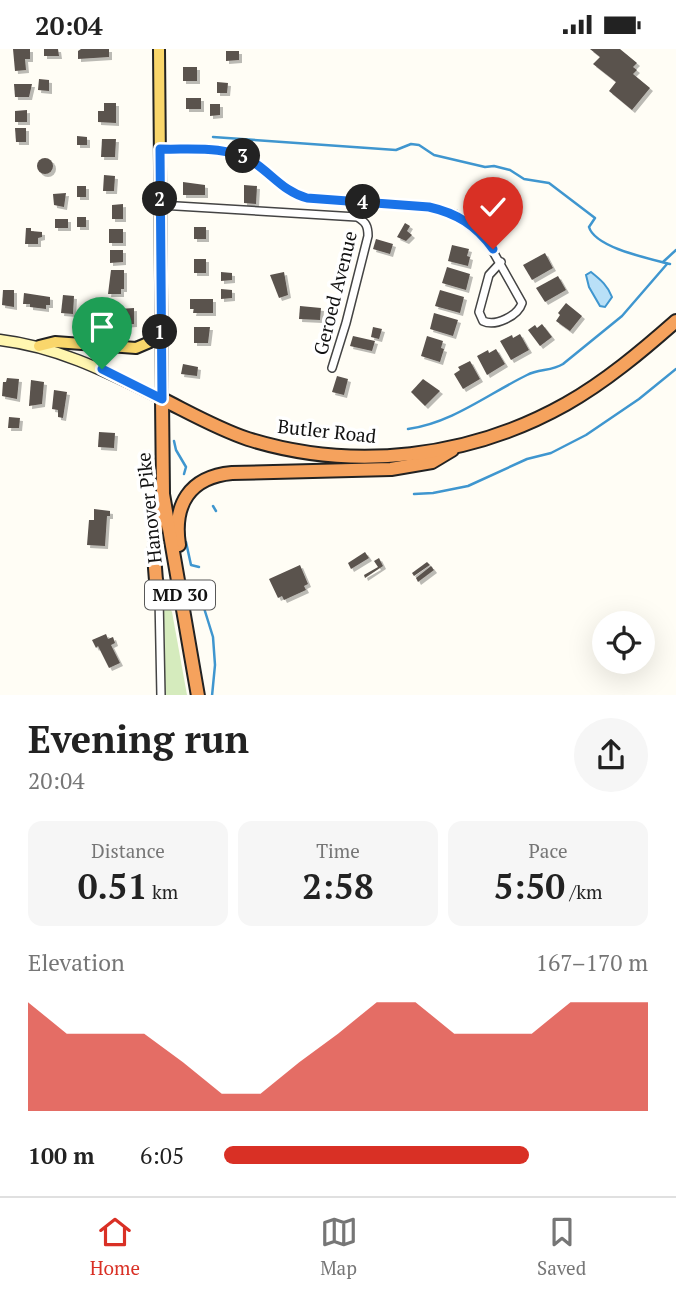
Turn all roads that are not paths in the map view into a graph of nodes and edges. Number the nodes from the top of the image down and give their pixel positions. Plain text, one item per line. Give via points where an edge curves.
1 (159, 49) edge
2 (160, 149) junction
3 (160, 210) junction
4 (500, 262) junction
5 (676, 321) edge
6 (159, 323) junction
7 (0, 340) edge
8 (38, 346) junction
9 (332, 368) dead end
10 (162, 399) junction
11 (462, 445) junction
12 (163, 493) junction
13 (179, 593) junction
14 (159, 597) junction
15 (160, 695) edge
16 (198, 695) edge

1 - 2 main road, MD 30
2 - 3 main road, MD 30
2 - 4 street via 234,152 288,191 307,198 444,210 478,230
3 - 6 main road, MD 30
3 - 9 street, Geroed Avenue via 363,220 368,236
4 - 4 street via 522,303 517,311 490,324 479,313 489,275
5 - 11 highway, Butler Road via 568,403 502,433
6 - 8 main road via 150,342 136,348 55,342
6 - 10 main road, MD 30
7 - 8 main road, Butler Road
8 - 10 main road, Butler Road via 102,369
10 - 11 highway, Butler Road via 212,425 284,448 357,457
10 - 12 highway, Hanover Pike / MD 30
11 - 13 highway via 432,462 391,469 232,473 202,481 188,494 179,513 183,576
12 - 13 highway, Hanover Pike / MD 30
12 - 14 highway via 156,520
13 - 14 highway
13 - 16 highway, Hanover Pike / MD 30
14 - 15 street

